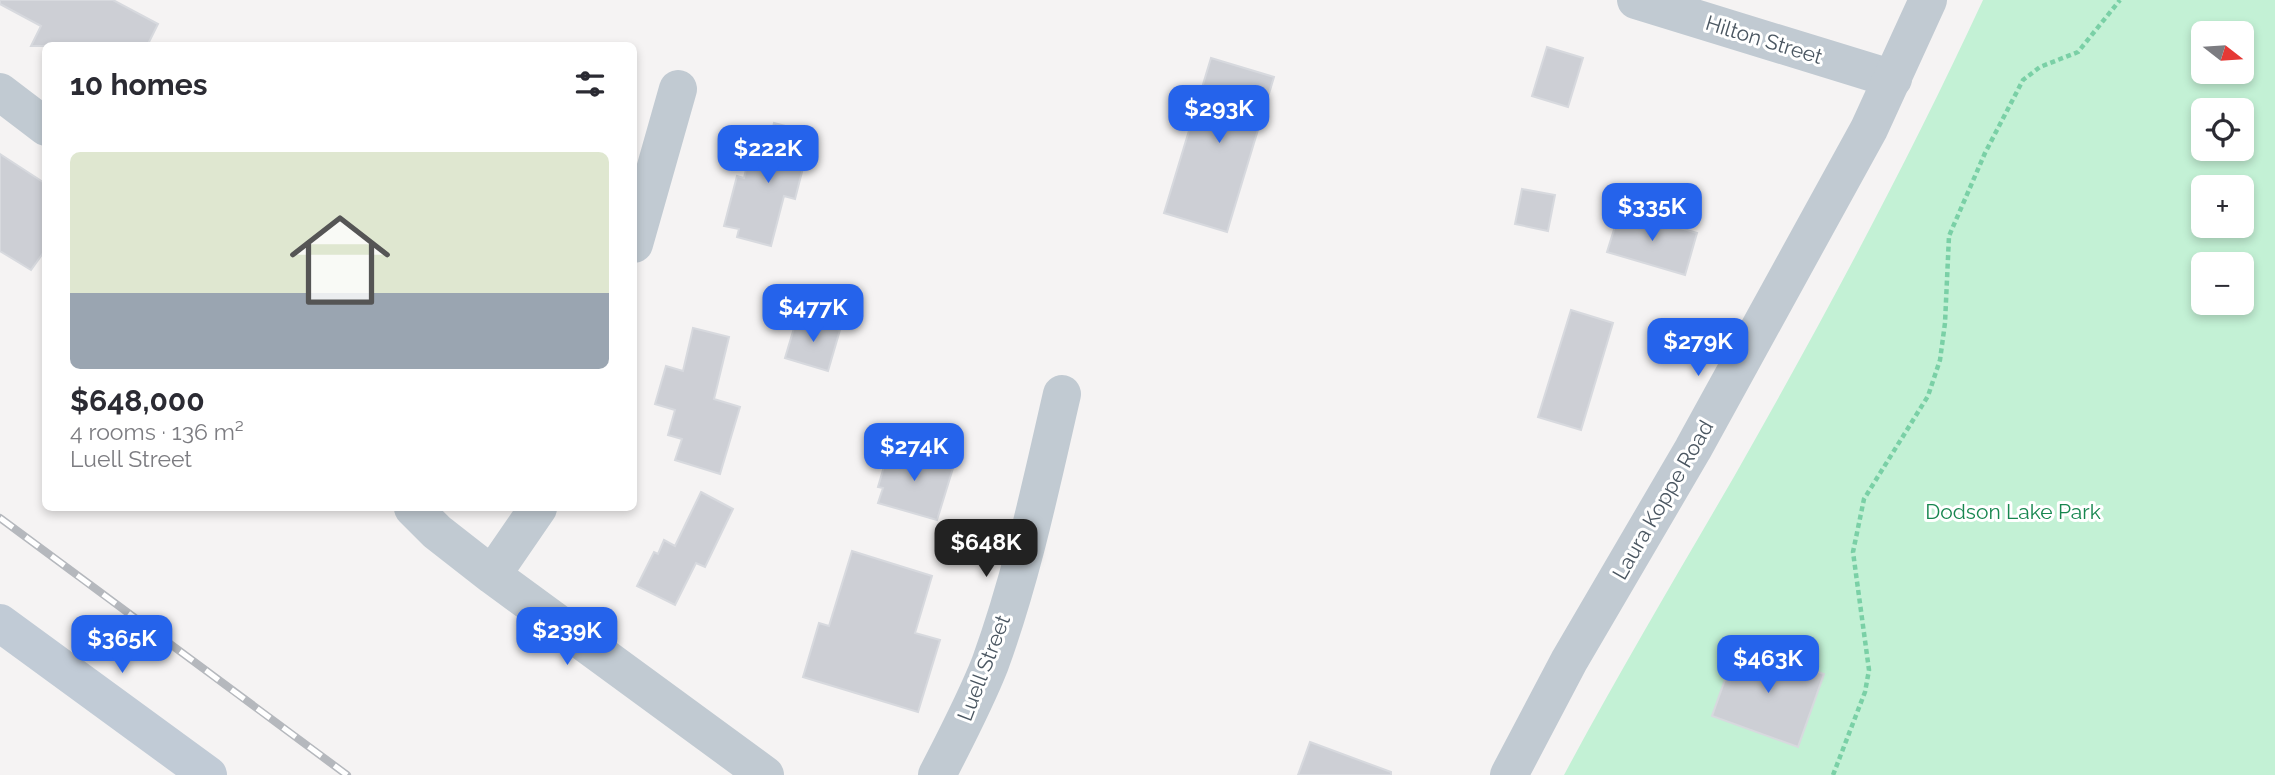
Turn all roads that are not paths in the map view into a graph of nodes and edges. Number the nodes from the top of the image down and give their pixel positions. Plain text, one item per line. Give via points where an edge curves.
1 (1636, 0) edge
2 (1928, 0) edge
3 (1893, 79) junction
4 (678, 89) dead end
5 (0, 92) edge
6 (42, 124) edge
7 (637, 233) edge
8 (1062, 394) dead end
9 (416, 511) edge
10 (536, 511) edge
11 (492, 575) junction
12 (0, 623) edge
13 (208, 775) edge
14 (765, 775) edge
15 (937, 775) edge
16 (1509, 775) edge

1 - 3 street, Hilton Street
2 - 3 street, Laura Koppe Road
3 - 16 street, Laura Koppe Road via 1700,438 1569,661
4 - 7 street
5 - 6 street
8 - 15 street, Luell Street via 1025,557 990,663
9 - 11 street
10 - 11 street
11 - 14 street
12 - 13 main road

